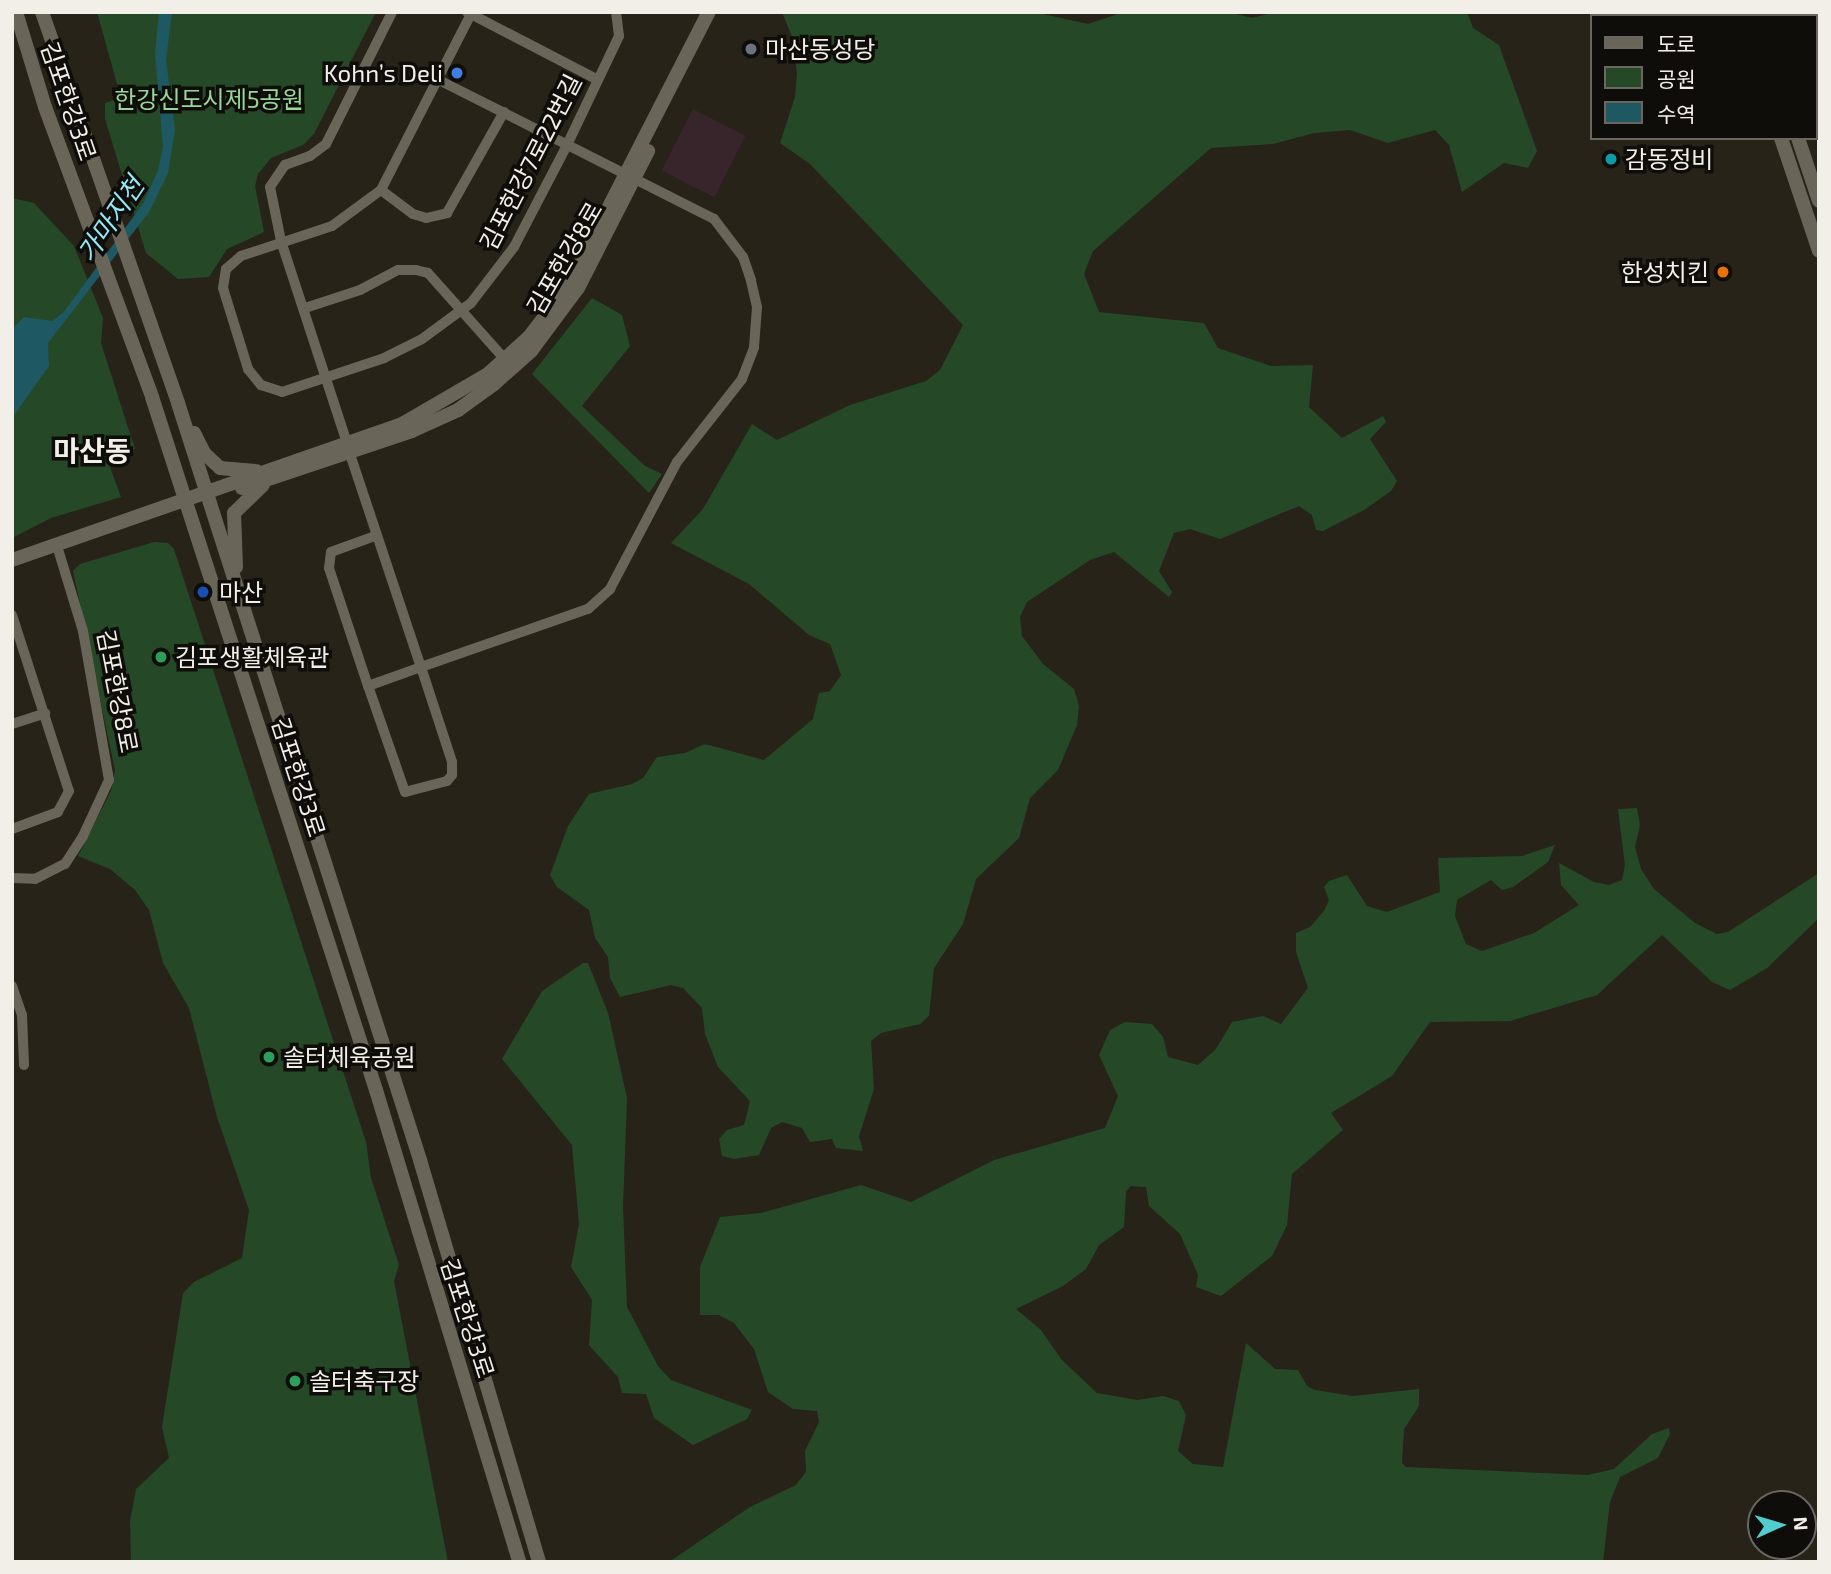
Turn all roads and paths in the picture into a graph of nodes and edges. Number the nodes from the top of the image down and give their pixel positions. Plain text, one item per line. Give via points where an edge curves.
1 (16, 12) edge
2 (42, 12) edge
3 (392, 12) edge
4 (616, 12) edge
5 (709, 12) edge
6 (719, 12) edge
7 (470, 13) edge
8 (596, 79) junction
9 (439, 80) junction
10 (504, 112) junction
11 (1782, 140) edge
12 (1799, 140) edge
13 (567, 145) junction
14 (631, 175) junction
15 (382, 190) junction
16 (1819, 201) edge
17 (281, 241) junction
18 (1819, 251) edge
19 (305, 308) junction
20 (460, 312) junction
21 (509, 364) junction
22 (326, 377) junction
23 (178, 402) junction
24 (349, 448) junction
25 (265, 477) junction
26 (206, 494) junction
27 (183, 502) junction
28 (375, 536) junction
29 (57, 546) junction
30 (12, 561) edge
31 (242, 607) junction
32 (12, 615) edge
33 (15, 631) edge
34 (421, 667) junction
35 (368, 685) junction
36 (45, 713) junction
37 (12, 724) edge
38 (12, 829) edge
39 (12, 878) edge
40 (12, 986) edge
41 (24, 1065) dead end
42 (519, 1562) edge
43 (539, 1562) edge

1 - 27 street, 김포한강3로 via 45,107 152,397
2 - 23 street, 김포한강3로
3 - 17 street via 326,144 274,175 269,197
4 - 8 street, 김포한강7로22번길 via 619,36
5 - 14 street, 김포한강8로
6 - 14 street, 김포한강8로
7 - 8 street
7 - 9 street, 김포한강7로22번길
8 - 13 street, 김포한강7로22번길
9 - 10 street
9 - 15 street, 김포한강7로22번길
10 - 13 street
10 - 15 street via 447,213 426,218 413,214
11 - 18 street
12 - 16 street
13 - 14 street
13 - 20 street, 김포한강7로22번길 via 514,247 495,276
14 - 21 street, 김포한강8로 via 578,288 552,327
14 - 34 street via 714,219 743,257 757,307 750,364 677,461 606,593 588,609
15 - 17 street, 김포한강7로22번길 via 332,226
17 - 19 street
17 - 22 street, 김포한강7로22번길 via 232,261 221,279 248,369 261,385 282,391
19 - 20 street via 406,268 428,274
19 - 22 street
20 - 21 street
20 - 22 street, 김포한강7로22번길 via 401,352
21 - 24 street, 김포한강8로 via 458,410
22 - 24 street
23 - 25 street via 211,462
23 - 26 street, 김포한강3로
24 - 25 street, 김포한강8로
24 - 28 street
25 - 26 street, 김포한강8로
25 - 31 street via 234,513 233,543
26 - 27 street, 김포한강8로
26 - 31 street, 김포한강3로
27 - 29 street, 김포한강8로
27 - 42 street, 김포한강3로 via 376,1090
28 - 34 street
28 - 35 street via 331,552 328,559
29 - 30 street, 김포한강8로
29 - 39 street, 김포한강8로 via 83,631 109,780 65,864 35,879
31 - 43 street, 김포한강3로 via 420,1160
32 - 33 street
33 - 36 street
34 - 35 street
34 - 35 street via 452,762 447,781 405,792
36 - 37 street
36 - 38 street via 68,781 67,798 51,816
40 - 41 street via 22,1015

